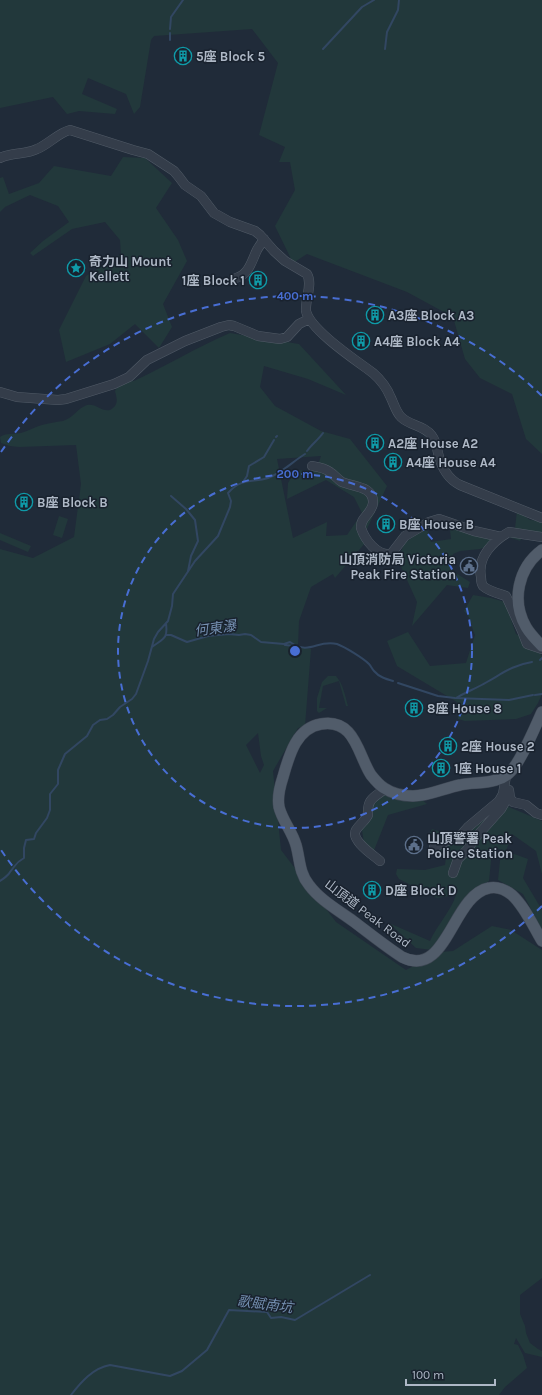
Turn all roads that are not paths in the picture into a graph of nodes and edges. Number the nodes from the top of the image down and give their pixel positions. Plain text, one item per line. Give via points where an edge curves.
1 (0, 158) edge
2 (264, 239) junction
3 (236, 278) dead end
4 (309, 319) junction
5 (0, 392) edge
6 (312, 466) dead end
7 (542, 518) edge
8 (515, 533) junction
9 (501, 537) junction
10 (542, 537) edge
11 (542, 543) edge
12 (542, 550) edge
13 (542, 648) edge
14 (542, 712) edge
15 (506, 776) junction
16 (385, 788) junction
17 (509, 792) junction
18 (542, 815) edge
19 (434, 846) dead end
20 (380, 861) dead end
21 (453, 873) dead end
22 (542, 941) edge

1 - 2 street via 38,149 72,130 148,154 174,171 185,186 201,196 214,213 230,222 252,229
2 - 3 street via 248,270
2 - 4 street via 285,261 308,276 306,308
4 - 5 street via 299,324 285,338 280,339 234,326 221,327 147,360 129,377 114,384 66,399 17,397
4 - 7 street via 322,334 377,377 402,418 426,429 432,435 442,466 454,481
6 - 9 street via 328,471 341,482 360,486 369,493 373,506 363,519 361,528 371,544 382,554 391,554 405,536 439,519
8 - 9 street via 509,532
8 - 10 street
8 - 11 street
9 - 13 street via 485,554 480,572 482,584 506,596 526,644
12 - 13 main road via 529,561 524,570 519,584 518,599 520,614
14 - 15 main road via 518,760
15 - 16 main road, 山頂道 Peak Road via 416,796 400,795
15 - 17 street
15 - 19 street via 500,801 461,835
16 - 20 street via 369,802 368,815 355,833 357,840
16 - 22 main road, 山頂道 Peak Road via 372,777 354,738 345,729 326,723 316,725 307,730 296,742 287,761 279,792 279,803 295,841 302,874 316,893 398,954 412,961 423,960 436,952 471,898 479,892 495,887 503,889 520,903
17 - 18 street via 513,802 526,805
17 - 21 street via 501,809 458,859

